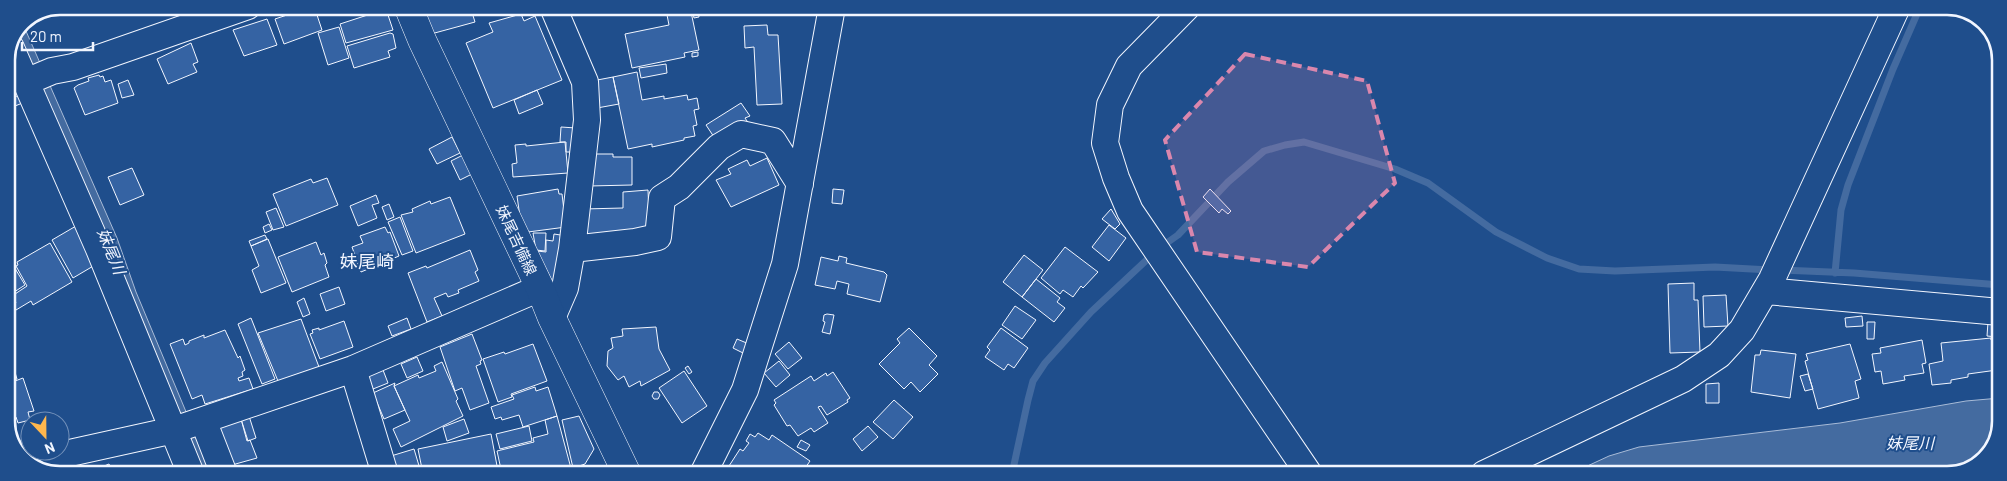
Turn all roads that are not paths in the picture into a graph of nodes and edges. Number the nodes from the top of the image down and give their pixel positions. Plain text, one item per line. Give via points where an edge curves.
1 (222, 15) edge
2 (412, 15) edge
3 (557, 15) edge
4 (831, 15) edge
5 (1179, 15) edge
6 (1893, 15) edge
7 (16, 53) edge
8 (37, 78) junction
9 (800, 184) junction
10 (572, 250) junction
11 (1773, 277) junction
12 (540, 288) junction
13 (1992, 311) edge
14 (552, 318) junction
15 (353, 369) junction
16 (190, 424) junction
17 (38, 460) edge
18 (191, 466) edge
19 (219, 466) edge
20 (383, 466) edge
21 (623, 466) edge
22 (707, 466) edge
23 (1304, 466) edge
24 (1501, 466) edge

1 - 8 street
2 - 12 main road, 妹尾吉備線
3 - 10 street via 584,82 587,120
4 - 9 street
5 - 23 street via 1129,66 1110,105 1105,143 1130,211
6 - 11 street
7 - 8 street
8 - 16 street via 100,249
9 - 10 street via 773,141 741,134 719,147 679,187 662,198 658,238
9 - 22 street via 785,264 745,390
10 - 14 street via 565,288
11 - 13 street
11 - 24 street via 1742,330 1718,355 1683,379
12 - 14 main road, 妹尾吉備線
12 - 15 street
14 - 21 main road, 妹尾吉備線
15 - 16 street
15 - 20 street
16 - 17 street
16 - 18 street
16 - 19 street

